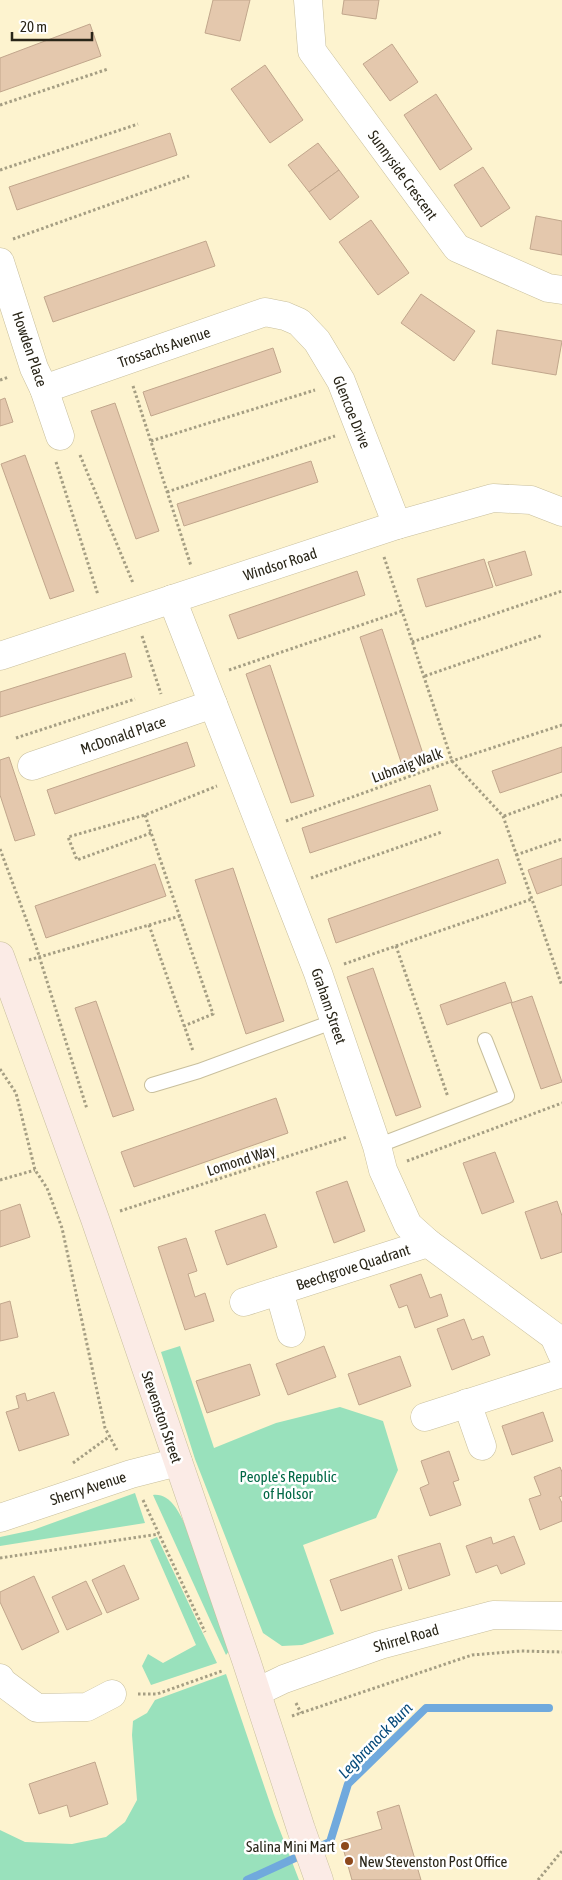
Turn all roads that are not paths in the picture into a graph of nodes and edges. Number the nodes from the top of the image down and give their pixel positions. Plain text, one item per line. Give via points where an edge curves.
1 (308, 0) edge
2 (4, 251) edge
3 (562, 290) edge
4 (285, 316) joint
5 (44, 389) junction
6 (60, 436) road end
7 (562, 512) edge
8 (386, 529) junction
9 (172, 599) junction
10 (0, 656) edge
11 (213, 704) junction
12 (32, 766) dead end
13 (2, 962) edge
14 (335, 1021) junction
15 (485, 1040) dead end
16 (152, 1085) dead end
17 (377, 1149) junction
18 (428, 1243) junction
19 (279, 1291) junction
20 (244, 1302) dead end
21 (290, 1333) dead end
22 (562, 1354) edge
23 (562, 1373) edge
24 (467, 1403) junction
25 (424, 1417) dead end
26 (482, 1446) dead end
27 (178, 1462) junction
28 (0, 1518) edge
29 (562, 1616) edge
30 (0, 1678) edge
31 (256, 1692) junction
32 (112, 1694) road end
33 (319, 1880) edge

1 - 3 street, Sunnyside Crescent via 312,51 457,248 548,288
2 - 5 street, Howden Place via 34,368
4 - 5 street, Trossachs Avenue via 265,312
4 - 8 street, Glencoe Drive via 299,322 317,341 342,381 360,428
5 - 6 street, Howden Place
7 - 8 street, Windsor Road via 531,500 493,498
8 - 9 street, Windsor Road
9 - 10 street, Windsor Road
9 - 11 street, Graham Street
11 - 12 street, McDonald Place
11 - 14 street, Graham Street
13 - 27 main road, Stevenston Street
14 - 16 lane
14 - 17 street, Graham Street
15 - 17 lane via 507,1096
17 - 18 street, Graham Street via 408,1225
18 - 19 street, Beechgrove Quadrant
18 - 22 street, Graham Street via 554,1336
19 - 20 street, Beechgrove Quadrant
19 - 21 street, Beechgrove Quadrant
23 - 24 street
24 - 25 street
24 - 26 street
27 - 28 street, Sherry Avenue via 131,1474
27 - 31 main road, Stevenston Street
29 - 31 street, Shirrel Road via 493,1615 380,1645
30 - 32 street via 37,1708 87,1707
31 - 33 main road, Stevenston Street

